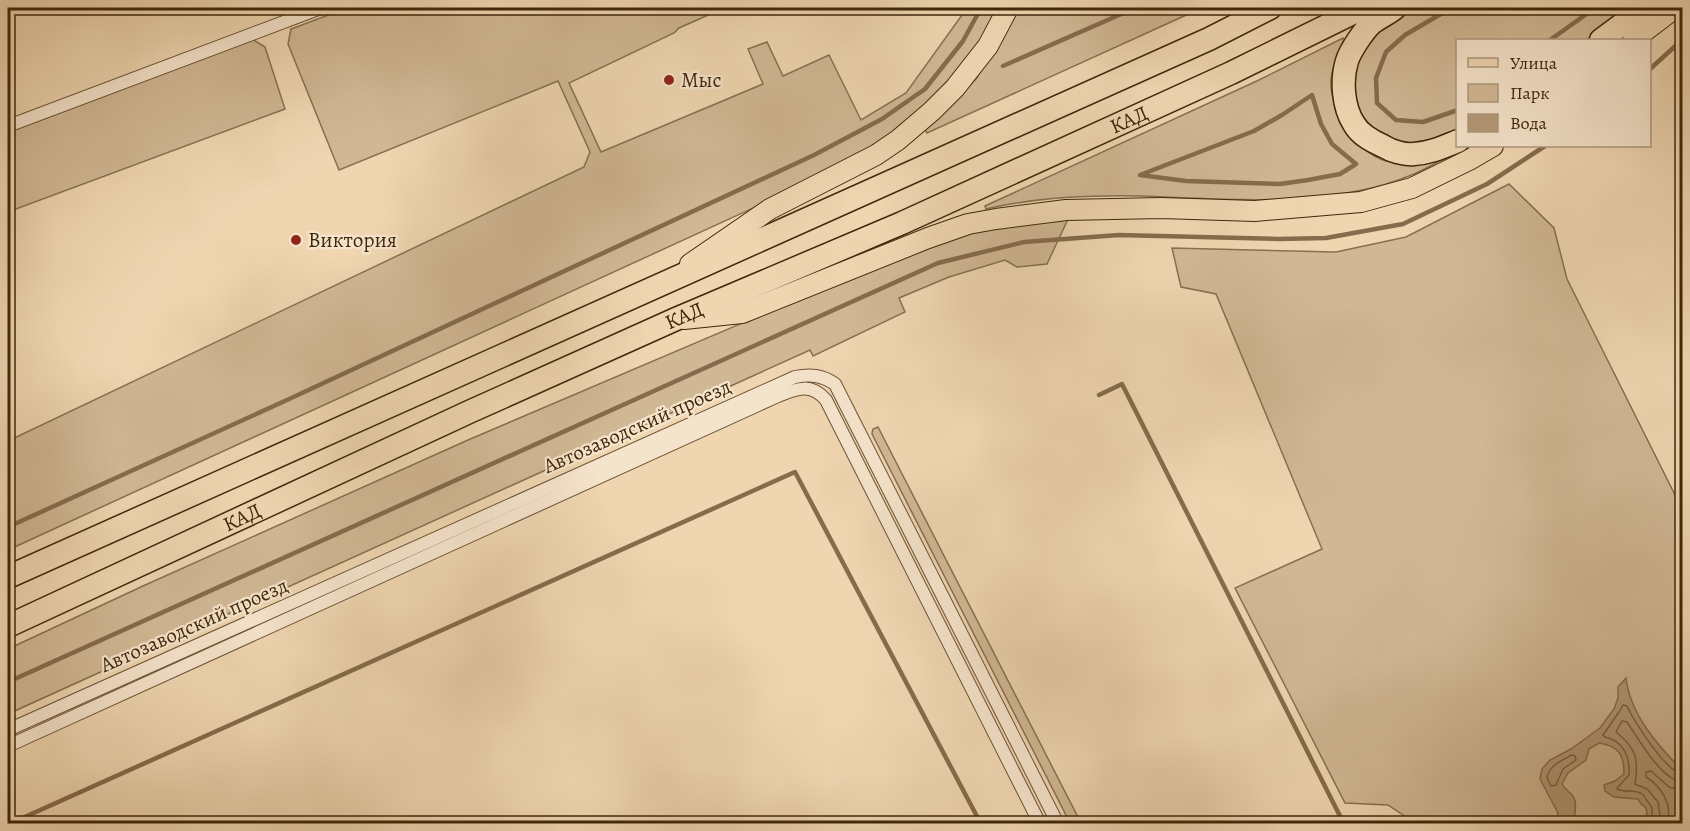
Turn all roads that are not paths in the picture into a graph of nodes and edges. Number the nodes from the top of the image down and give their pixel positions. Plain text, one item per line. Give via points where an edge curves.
1 (321, 8) edge
2 (1008, 8) edge
3 (1270, 8) edge
4 (1363, 8) edge
5 (1395, 8) edge
6 (1644, 8) edge
7 (1675, 8) edge
8 (1601, 39) edge
9 (1634, 39) edge
10 (8, 126) edge
11 (1456, 142) edge
12 (1491, 147) edge
13 (664, 282) junction
14 (675, 319) junction
15 (8, 577) edge
16 (8, 626) edge
17 (8, 730) edge
18 (8, 746) edge
19 (1040, 824) edge
20 (1058, 824) edge

1 - 10 street
2 - 13 main road via 988,46 955,88 898,140 770,209
3 - 13 highway, КАД via 1199,44
4 - 14 highway, КАД via 1231,73 902,223
5 - 11 highway via 1372,24 1347,60 1346,106 1354,125 1388,149 1412,154 1432,152
6 - 8 highway
7 - 9 main road
12 - 14 main road via 1412,188 1361,202 1255,211 1066,210 996,219 928,238 742,314
13 - 15 highway, КАД
14 - 16 highway, КАД
17 - 20 street, Автозаводский проезд via 795,377 817,375 835,384
18 - 19 street, Автозаводский проезд via 778,396 805,388 826,400

